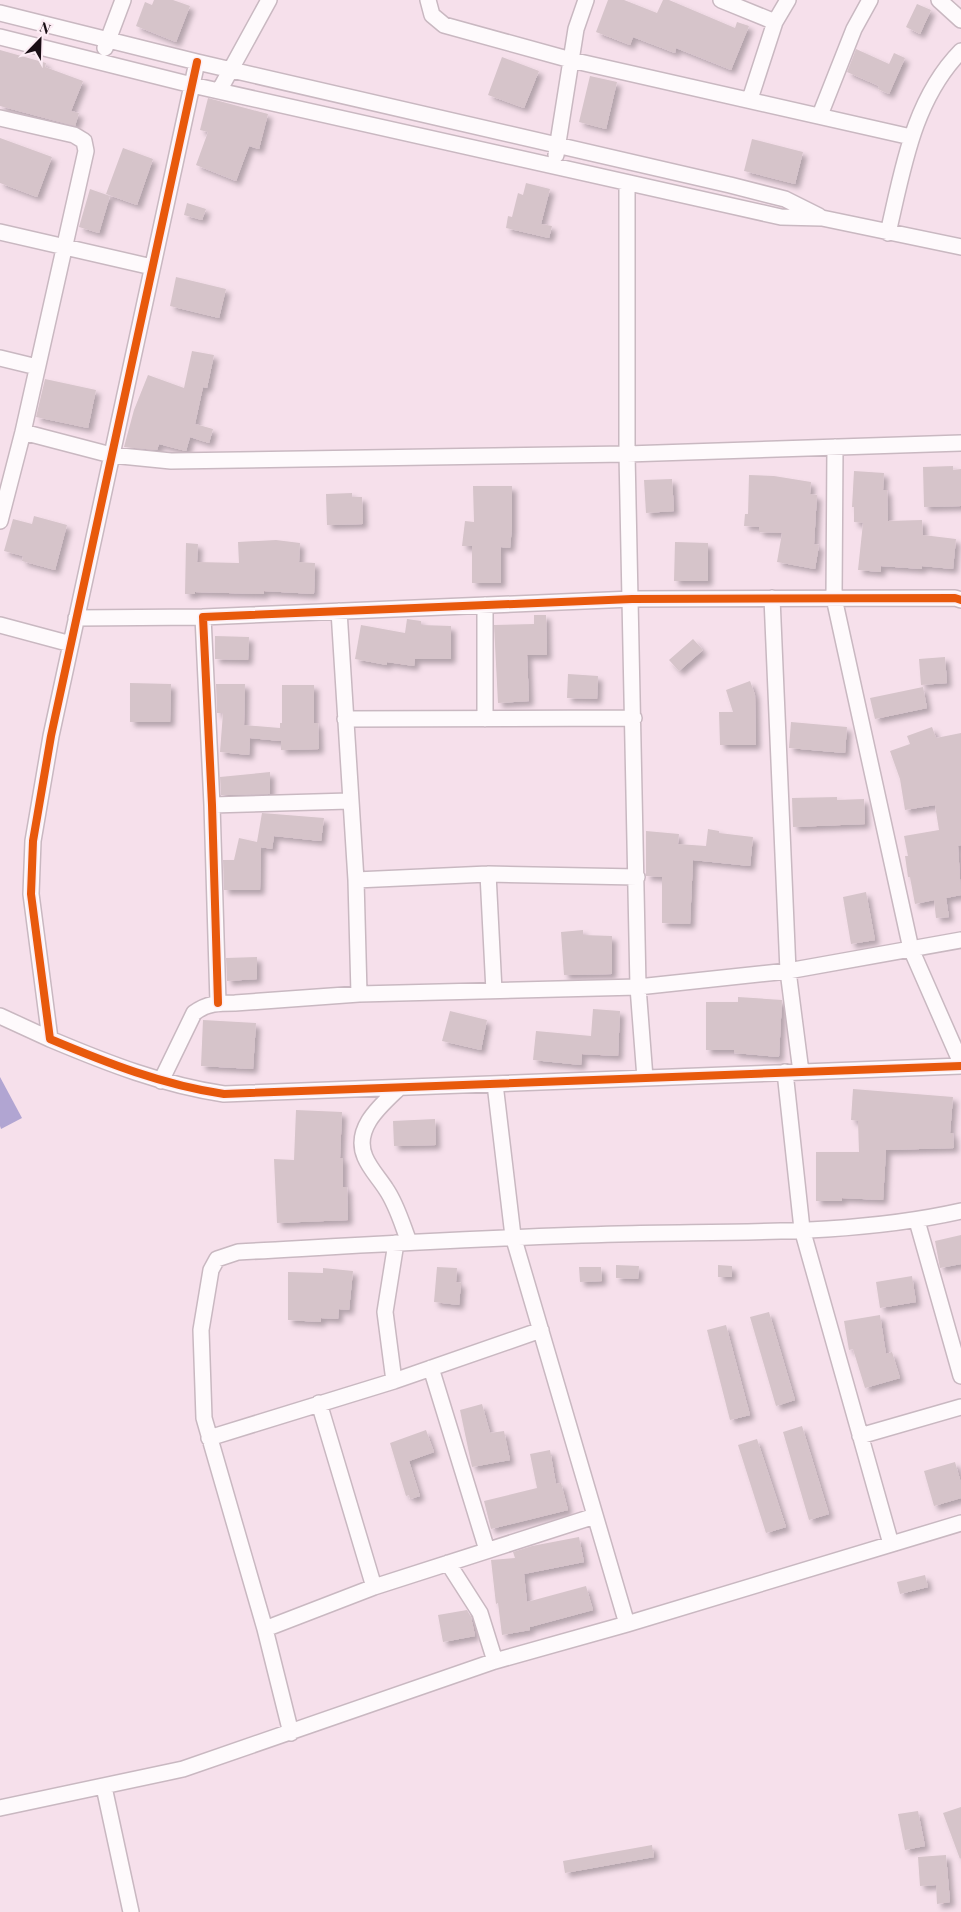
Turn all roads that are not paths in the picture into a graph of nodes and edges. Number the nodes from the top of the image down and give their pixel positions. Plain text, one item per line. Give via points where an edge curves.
1 (123, 0) edge
2 (269, 0) edge
3 (428, 0) edge
4 (586, 0) edge
5 (720, 0) edge
6 (788, 0) edge
7 (870, 0) edge
8 (939, 0) edge
9 (0, 12) edge
10 (961, 20) edge
11 (775, 22) junction
12 (0, 37) edge
13 (108, 40) junction
14 (961, 51) edge
15 (571, 60) junction
16 (101, 62) junction
17 (197, 62) junction
18 (231, 69) junction
19 (192, 85) junction
20 (219, 91) junction
21 (750, 99) junction
22 (381, 104) junction
23 (820, 115) junction
24 (0, 118) edge
25 (375, 126) junction
26 (478, 127) junction
27 (911, 137) junction
28 (558, 146) junction
29 (474, 149) junction
30 (554, 167) junction
31 (682, 175) junction
32 (627, 183) junction
33 (678, 194) junction
34 (822, 218) junction
35 (0, 232) edge
36 (888, 233) junction
37 (961, 247) edge
38 (64, 248) junction
39 (152, 267) junction
40 (0, 358) edge
41 (37, 367) junction
42 (23, 432) junction
43 (961, 442) edge
44 (835, 447) junction
45 (627, 454) junction
46 (111, 455) junction
47 (6, 468) edge
48 (0, 521) edge
49 (632, 598) junction
50 (772, 598) junction
51 (834, 598) junction
52 (961, 600) edge
53 (485, 605) junction
54 (339, 611) junction
55 (203, 617) junction
56 (76, 618) junction
57 (0, 625) edge
58 (71, 644) junction
59 (634, 718) junction
60 (345, 719) junction
61 (485, 719) junction
62 (349, 801) junction
63 (212, 805) junction
64 (488, 874) junction
65 (637, 877) junction
66 (356, 880) junction
67 (961, 940) edge
68 (911, 949) junction
69 (788, 971) junction
70 (638, 987) junction
71 (494, 991) junction
72 (359, 994) junction
73 (218, 1003) junction
74 (0, 1016) edge
75 (50, 1039) junction
76 (961, 1065) edge
77 (793, 1072) junction
78 (645, 1078) junction
79 (161, 1081) junction
80 (495, 1084) junction
81 (398, 1089) junction
82 (961, 1211) edge
83 (917, 1221) junction
84 (802, 1230) junction
85 (514, 1236) junction
86 (403, 1243) junction
87 (541, 1330) junction
88 (431, 1368) junction
89 (961, 1376) edge
90 (394, 1380) junction
91 (319, 1403) junction
92 (961, 1407) edge
93 (860, 1436) junction
94 (209, 1438) junction
95 (595, 1516) junction
96 (961, 1523) edge
97 (891, 1544) junction
98 (487, 1550) junction
99 (448, 1563) junction
100 (374, 1587) junction
101 (627, 1624) junction
102 (265, 1628) junction
103 (495, 1662) junction
104 (291, 1733) junction
105 (104, 1787) junction
106 (0, 1808) edge
107 (130, 1912) edge

1 - 13 street
2 - 18 street
3 - 15 street via 432,15 444,25
4 - 15 street
5 - 11 street
6 - 11 street
7 - 23 street via 854,29
8 - 10 street
9 - 13 street
11 - 21 street
12 - 16 street
13 - 16 street
13 - 17 street
14 - 27 street via 943,70
15 - 21 street
15 - 28 street
16 - 19 street
17 - 18 street
17 - 19 street
18 - 20 street
18 - 22 street
19 - 20 street
19 - 39 street
20 - 25 street
21 - 23 street
22 - 25 street
22 - 26 street
23 - 27 street
24 - 38 street via 74,135 84,141 86,151
25 - 29 street
26 - 28 street
26 - 29 street
27 - 36 street
28 - 30 street
28 - 31 street
29 - 30 street
30 - 32 street
31 - 33 street
31 - 34 street via 785,199
32 - 33 street
32 - 45 street
33 - 34 street via 781,216
34 - 36 street
35 - 38 street
36 - 37 street
38 - 39 street
38 - 41 street
39 - 46 street
40 - 41 street
41 - 42 street
42 - 46 street
42 - 47 street
43 - 44 street
44 - 45 street
44 - 51 street
45 - 46 street via 171,461
45 - 49 street
46 - 56 street
47 - 48 street
49 - 50 street
49 - 53 street
49 - 59 street
50 - 51 street
50 - 69 street
51 - 52 street
51 - 68 street
53 - 54 street
53 - 61 street
54 - 55 street
54 - 60 street
55 - 56 street
55 - 63 street
56 - 58 street
57 - 58 street
58 - 75 street via 33,841 31,894
59 - 61 street
59 - 65 street
60 - 61 street
60 - 62 street
62 - 63 street
62 - 66 street
63 - 73 street
64 - 65 street
64 - 66 street
64 - 71 street
65 - 70 street
66 - 72 street
67 - 68 street
68 - 69 street
68 - 76 street
69 - 70 street
69 - 77 street
70 - 71 street
70 - 78 street
71 - 72 street
72 - 73 street
73 - 79 street via 203,1006 194,1013
74 - 75 street
75 - 79 street
76 - 77 street
77 - 78 street
77 - 84 street
78 - 80 street
79 - 81 street via 224,1094
80 - 81 street
80 - 85 street
81 - 86 street via 377,1108 366,1126 362,1146 369,1164 397,1209
82 - 83 street
83 - 84 street
83 - 89 street
84 - 85 street
84 - 93 street
85 - 86 street
85 - 87 street
86 - 90 street via 385,1312
86 - 94 street via 238,1252 218,1259 211,1270 202,1330 204,1418
87 - 88 street
87 - 95 street
88 - 90 street
88 - 98 street
90 - 91 street
91 - 94 street
91 - 100 street
92 - 93 street
93 - 97 street
94 - 102 street
95 - 98 street
95 - 101 street
96 - 97 street
97 - 101 street
98 - 99 street
99 - 100 street
99 - 103 street via 480,1614
100 - 102 street
101 - 103 street
102 - 104 street
103 - 104 street
104 - 105 street via 183,1769
105 - 106 street
105 - 107 street

